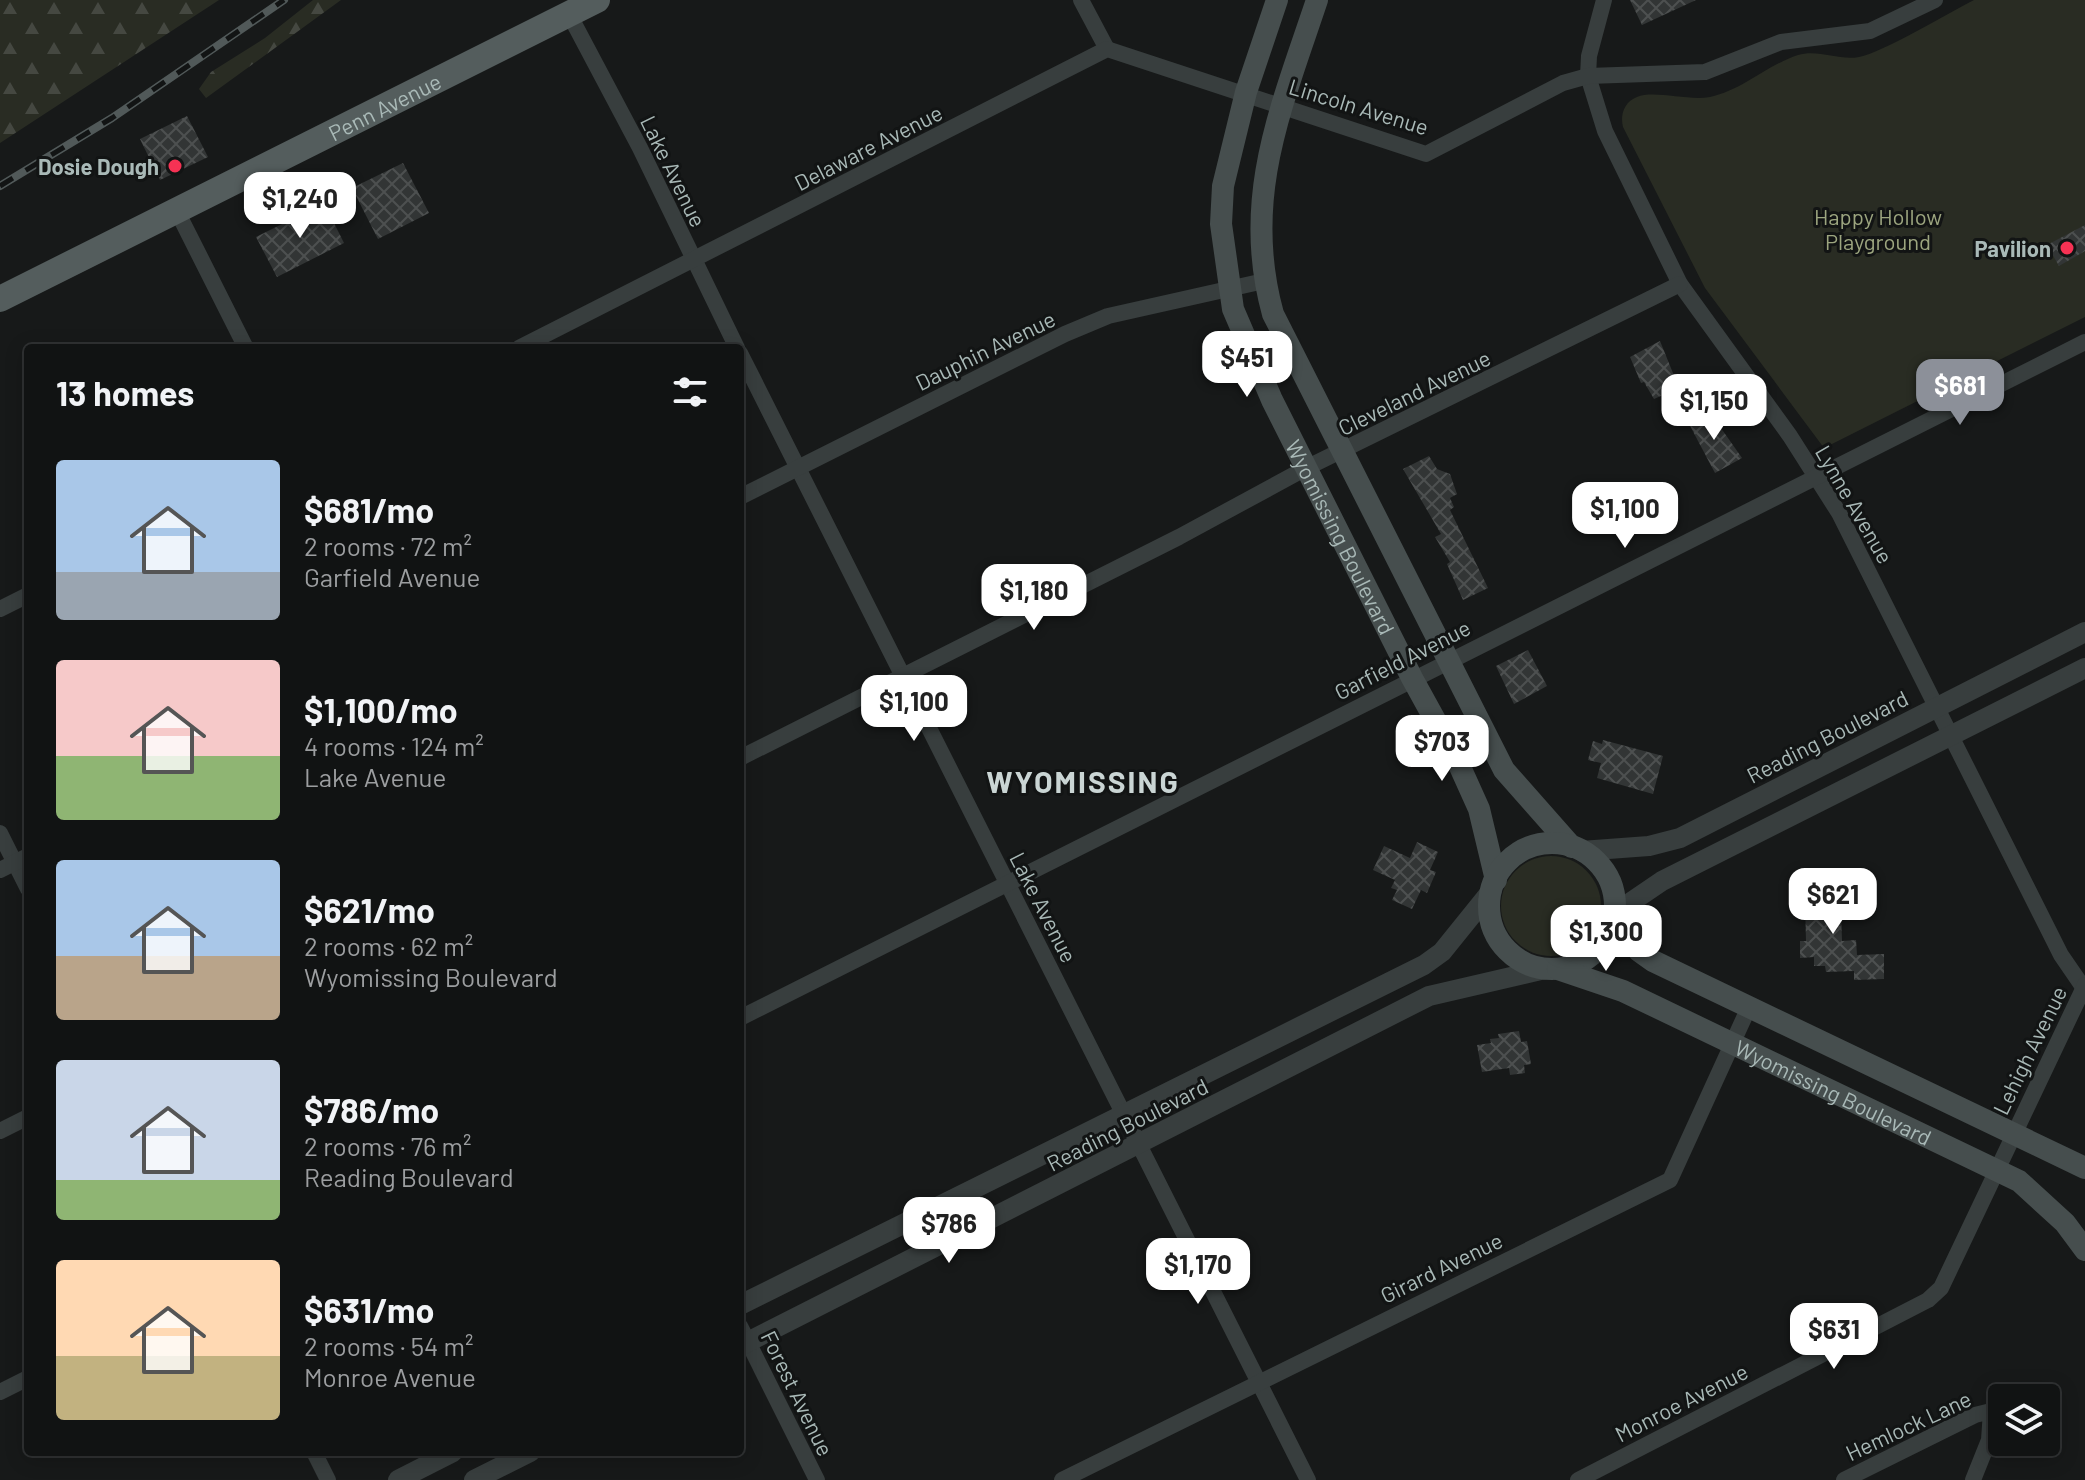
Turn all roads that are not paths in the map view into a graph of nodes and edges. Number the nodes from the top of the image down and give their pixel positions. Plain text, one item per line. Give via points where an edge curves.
1 (597, 0) edge
2 (1081, 0) edge
3 (1277, 0) edge
4 (1317, 0) edge
5 (1604, 0) edge
6 (1935, 0) edge
7 (569, 14) junction
8 (1107, 49) junction
9 (1588, 76) junction
10 (1246, 92) junction
11 (1283, 105) junction
12 (177, 211) junction
13 (693, 260) junction
14 (1264, 281) junction
15 (1680, 284) junction
16 (1230, 289) junction
17 (0, 299) edge
18 (2085, 342) edge
19 (244, 344) edge
20 (527, 344) edge
21 (736, 344) edge
22 (744, 360) edge
23 (1342, 451) junction
24 (1308, 467) junction
25 (798, 468) junction
26 (1817, 476) junction
27 (744, 495) edge
28 (24, 597) edge
29 (0, 609) edge
30 (2085, 632) edge
31 (1450, 659) junction
32 (2085, 668) edge
33 (903, 676) junction
34 (1412, 678) junction
35 (1938, 706) junction
36 (1954, 737) junction
37 (744, 756) edge
38 (0, 833) edge
39 (1576, 849) junction
40 (14, 863) edge
41 (24, 882) edge
42 (1007, 882) junction
43 (1494, 885) junction
44 (1614, 916) junction
45 (1551, 969) junction
46 (2085, 988) edge
47 (1749, 1007) junction
48 (744, 1016) edge
49 (1731, 1044) junction
50 (1123, 1115) junction
51 (24, 1119) edge
52 (0, 1131) edge
53 (2012, 1134) junction
54 (1138, 1145) junction
55 (2085, 1168) edge
56 (1998, 1170) junction
57 (2085, 1250) edge
58 (744, 1303) edge
59 (744, 1338) edge
60 (744, 1340) edge
61 (24, 1380) edge
62 (1259, 1382) junction
63 (0, 1392) edge
64 (316, 1456) edge
65 (445, 1456) edge
66 (522, 1456) edge
67 (328, 1480) edge
68 (398, 1480) edge
69 (474, 1480) edge
70 (817, 1480) edge
71 (1062, 1480) edge
72 (1308, 1480) edge
73 (1578, 1480) edge
74 (1844, 1480) edge
75 (1973, 1480) edge

1 - 7 main road, Penn Avenue
2 - 8 street
3 - 10 main road, Wyomissing Boulevard
4 - 11 main road, Wyomissing Boulevard
5 - 9 street, Lynne Avenue
6 - 9 street, Lincoln Avenue via 1870,31 1781,42 1705,72
7 - 12 main road, Penn Avenue
7 - 13 street, Lake Avenue
8 - 10 street
8 - 13 street, Delaware Avenue
9 - 11 street, Lincoln Avenue via 1563,83 1426,154
9 - 15 street, Lynne Avenue via 1605,131
10 - 11 street, Lincoln Avenue
10 - 16 main road, Wyomissing Boulevard via 1223,186 1221,224
11 - 14 main road, Wyomissing Boulevard via 1262,192 1259,249
12 - 17 main road, Penn Avenue
12 - 19 street
13 - 20 street, Delaware Avenue
13 - 21 street, Lake Avenue
14 - 16 street, Dauphin Avenue
14 - 23 main road, Wyomissing Boulevard via 1273,314
15 - 23 street, Cleveland Avenue
15 - 26 street, Lynne Avenue
16 - 24 main road, Wyomissing Boulevard via 1242,334
16 - 25 street, Dauphin Avenue via 1108,316
18 - 26 street, Garfield Avenue
22 - 25 street, Lake Avenue
23 - 24 street, Cleveland Avenue
23 - 31 main road, Wyomissing Boulevard
24 - 33 street, Cleveland Avenue
24 - 34 main road, Wyomissing Boulevard
25 - 27 street, Dauphin Avenue
25 - 33 street, Lake Avenue
26 - 31 street, Garfield Avenue
26 - 35 street, Lynne Avenue
28 - 29 street
30 - 35 street, Reading Boulevard
31 - 34 street, Garfield Avenue
31 - 39 main road, Wyomissing Boulevard via 1504,770
32 - 36 street
33 - 37 street, Cleveland Avenue
33 - 42 street, Lake Avenue
34 - 42 street, Garfield Avenue
34 - 43 main road, Wyomissing Boulevard via 1479,809
35 - 36 street, Lynne Avenue
35 - 39 street, Reading Boulevard via 1680,838 1649,846
36 - 44 street via 1662,881
36 - 46 street, Lynne Avenue via 2061,955
38 - 40 street
39 - 43 main road via 1554,844 1527,849 1512,858
39 - 44 main road via 1594,860 1609,880
40 - 41 street
42 - 48 street, Garfield Avenue
42 - 50 street, Lake Avenue
43 - 45 main road via 1491,920 1500,941 1516,958
43 - 50 street, Reading Boulevard via 1442,952 1424,965
44 - 45 main road via 1597,950 1575,965
44 - 47 main road, Wyomissing Boulevard via 1639,951 1653,961
45 - 49 main road, Wyomissing Boulevard via 1623,991
45 - 54 street, Reading Boulevard via 1429,996
46 - 53 street, Lehigh Avenue
47 - 49 street, Girard Avenue
47 - 53 main road, Wyomissing Boulevard
49 - 56 main road, Wyomissing Boulevard
49 - 62 street, Girard Avenue via 1670,1180
50 - 54 street, Lake Avenue
50 - 58 street, Reading Boulevard
51 - 52 street
53 - 55 main road, Wyomissing Boulevard
53 - 56 street, Lehigh Avenue
54 - 59 street, Reading Boulevard
54 - 62 street, Lake Avenue
56 - 57 main road, Wyomissing Boulevard via 2043,1201
56 - 73 street, Monroe Avenue via 1941,1288 1928,1300
60 - 70 street, Forest Avenue
61 - 63 street
62 - 71 street, Girard Avenue
62 - 72 street, Lake Avenue
64 - 67 street
65 - 68 street
66 - 69 street
74 - 75 street, Hemlock Lane via 1991,1411 1989,1440

